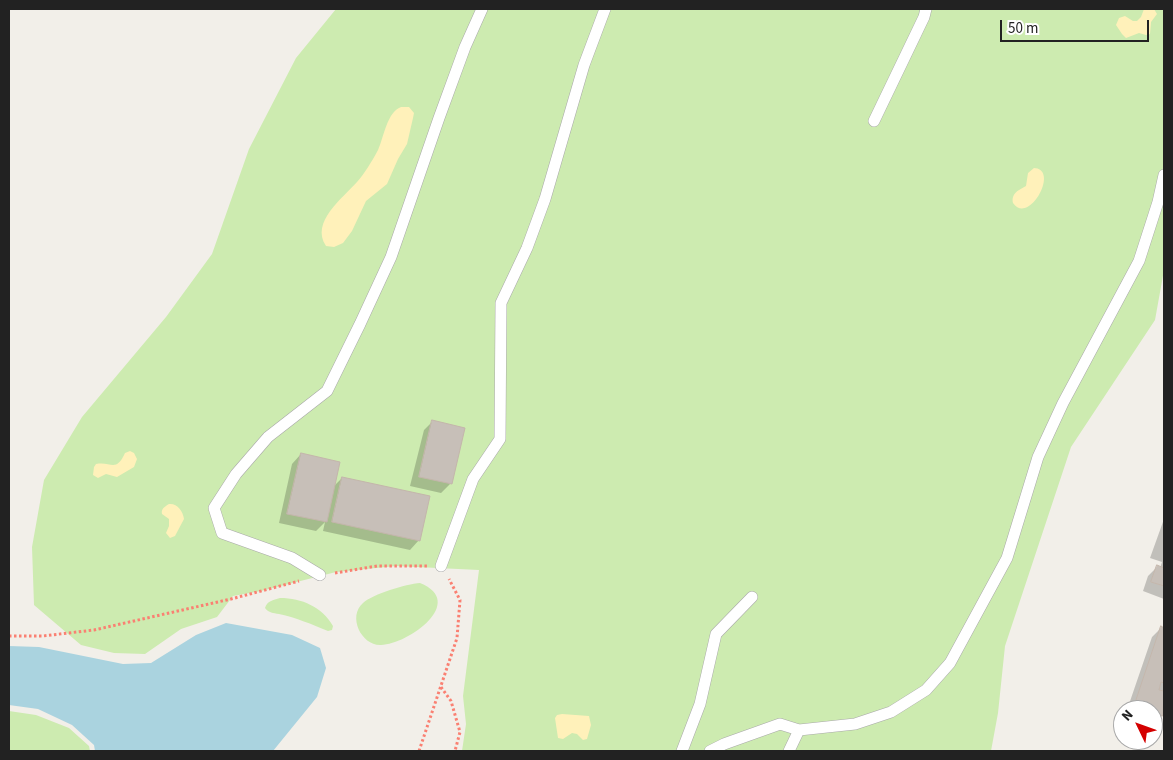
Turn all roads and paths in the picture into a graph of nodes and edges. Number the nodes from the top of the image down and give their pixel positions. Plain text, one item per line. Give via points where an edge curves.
1 (482, 9) edge
2 (605, 9) edge
3 (926, 9) edge
4 (874, 121) dead end
5 (1164, 175) edge
6 (441, 566) junction
7 (320, 575) junction
8 (752, 596) dead end
9 (9, 636) edge
10 (441, 687) junction
11 (799, 730) junction
12 (419, 751) edge
13 (455, 751) edge
14 (682, 751) edge
15 (710, 751) edge
16 (789, 751) edge

1 - 7 lane via 442,109 391,257 327,391 268,437 236,474 214,508 222,533 292,558
2 - 6 lane via 584,65 545,199 527,248 501,303 500,439 473,479
3 - 4 lane
5 - 11 lane via 1139,261 1063,403 1038,457 1007,558 950,663 926,690 891,712 855,724
6 - 7 path via 377,566
6 - 10 path via 460,600 457,638
7 - 9 path via 94,630
8 - 14 lane via 716,634 700,704
10 - 12 path
10 - 13 path via 451,701 460,732
11 - 15 lane via 780,724
11 - 16 lane

